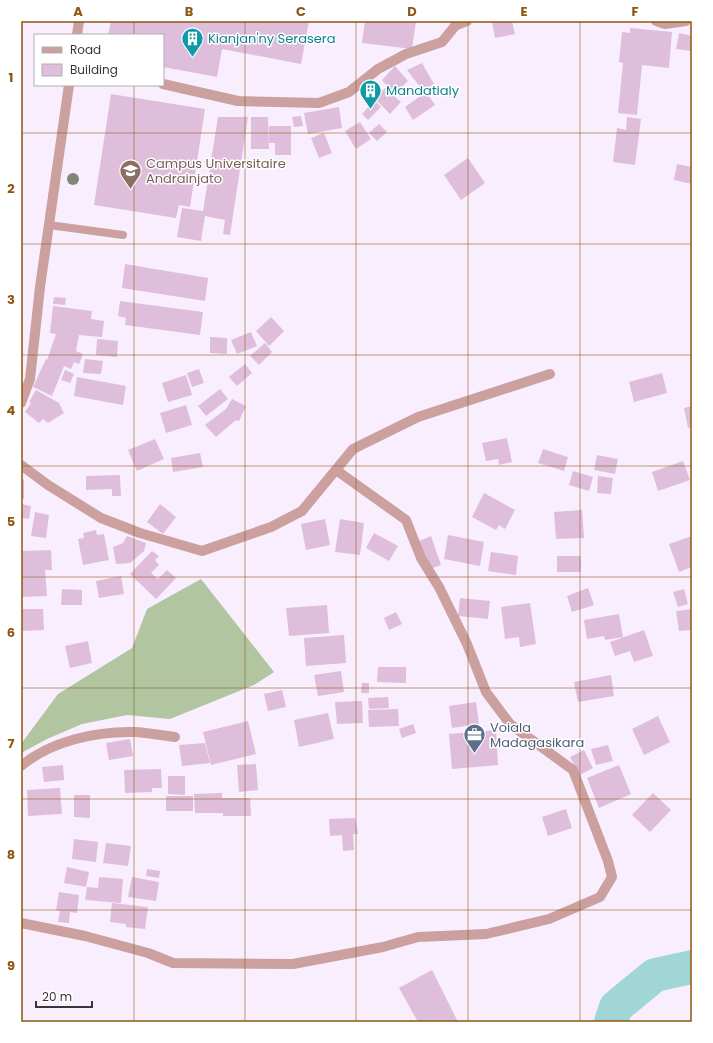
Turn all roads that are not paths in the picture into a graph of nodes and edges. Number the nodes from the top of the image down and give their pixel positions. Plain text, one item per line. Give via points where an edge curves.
1 (79, 21) edge
2 (467, 21) edge
3 (656, 21) edge
4 (686, 21) edge
5 (77, 34) edge
6 (164, 84) edge
7 (69, 86) edge
8 (49, 226) junction
9 (122, 236) dead end
10 (550, 374) dead end
11 (21, 403) edge
12 (21, 465) edge
13 (336, 470) junction
14 (175, 737) dead end
15 (21, 766) edge
16 (21, 923) edge

1 - 5 street
2 - 6 street via 455,26 442,42 406,54 378,69 349,92 319,103 238,101
3 - 4 street via 664,24
7 - 8 street
8 - 9 lane
8 - 11 street via 30,379
10 - 13 street via 418,417 353,449
12 - 13 street via 101,518 140,533 202,551 271,527 302,511
13 - 16 street via 406,520 421,558 439,587 467,644 486,692 510,724 573,770 612,877 600,897 549,919 486,934 418,937 383,947 293,964 173,963 148,953 85,936
14 - 15 street via 135,732 96,734 54,746

